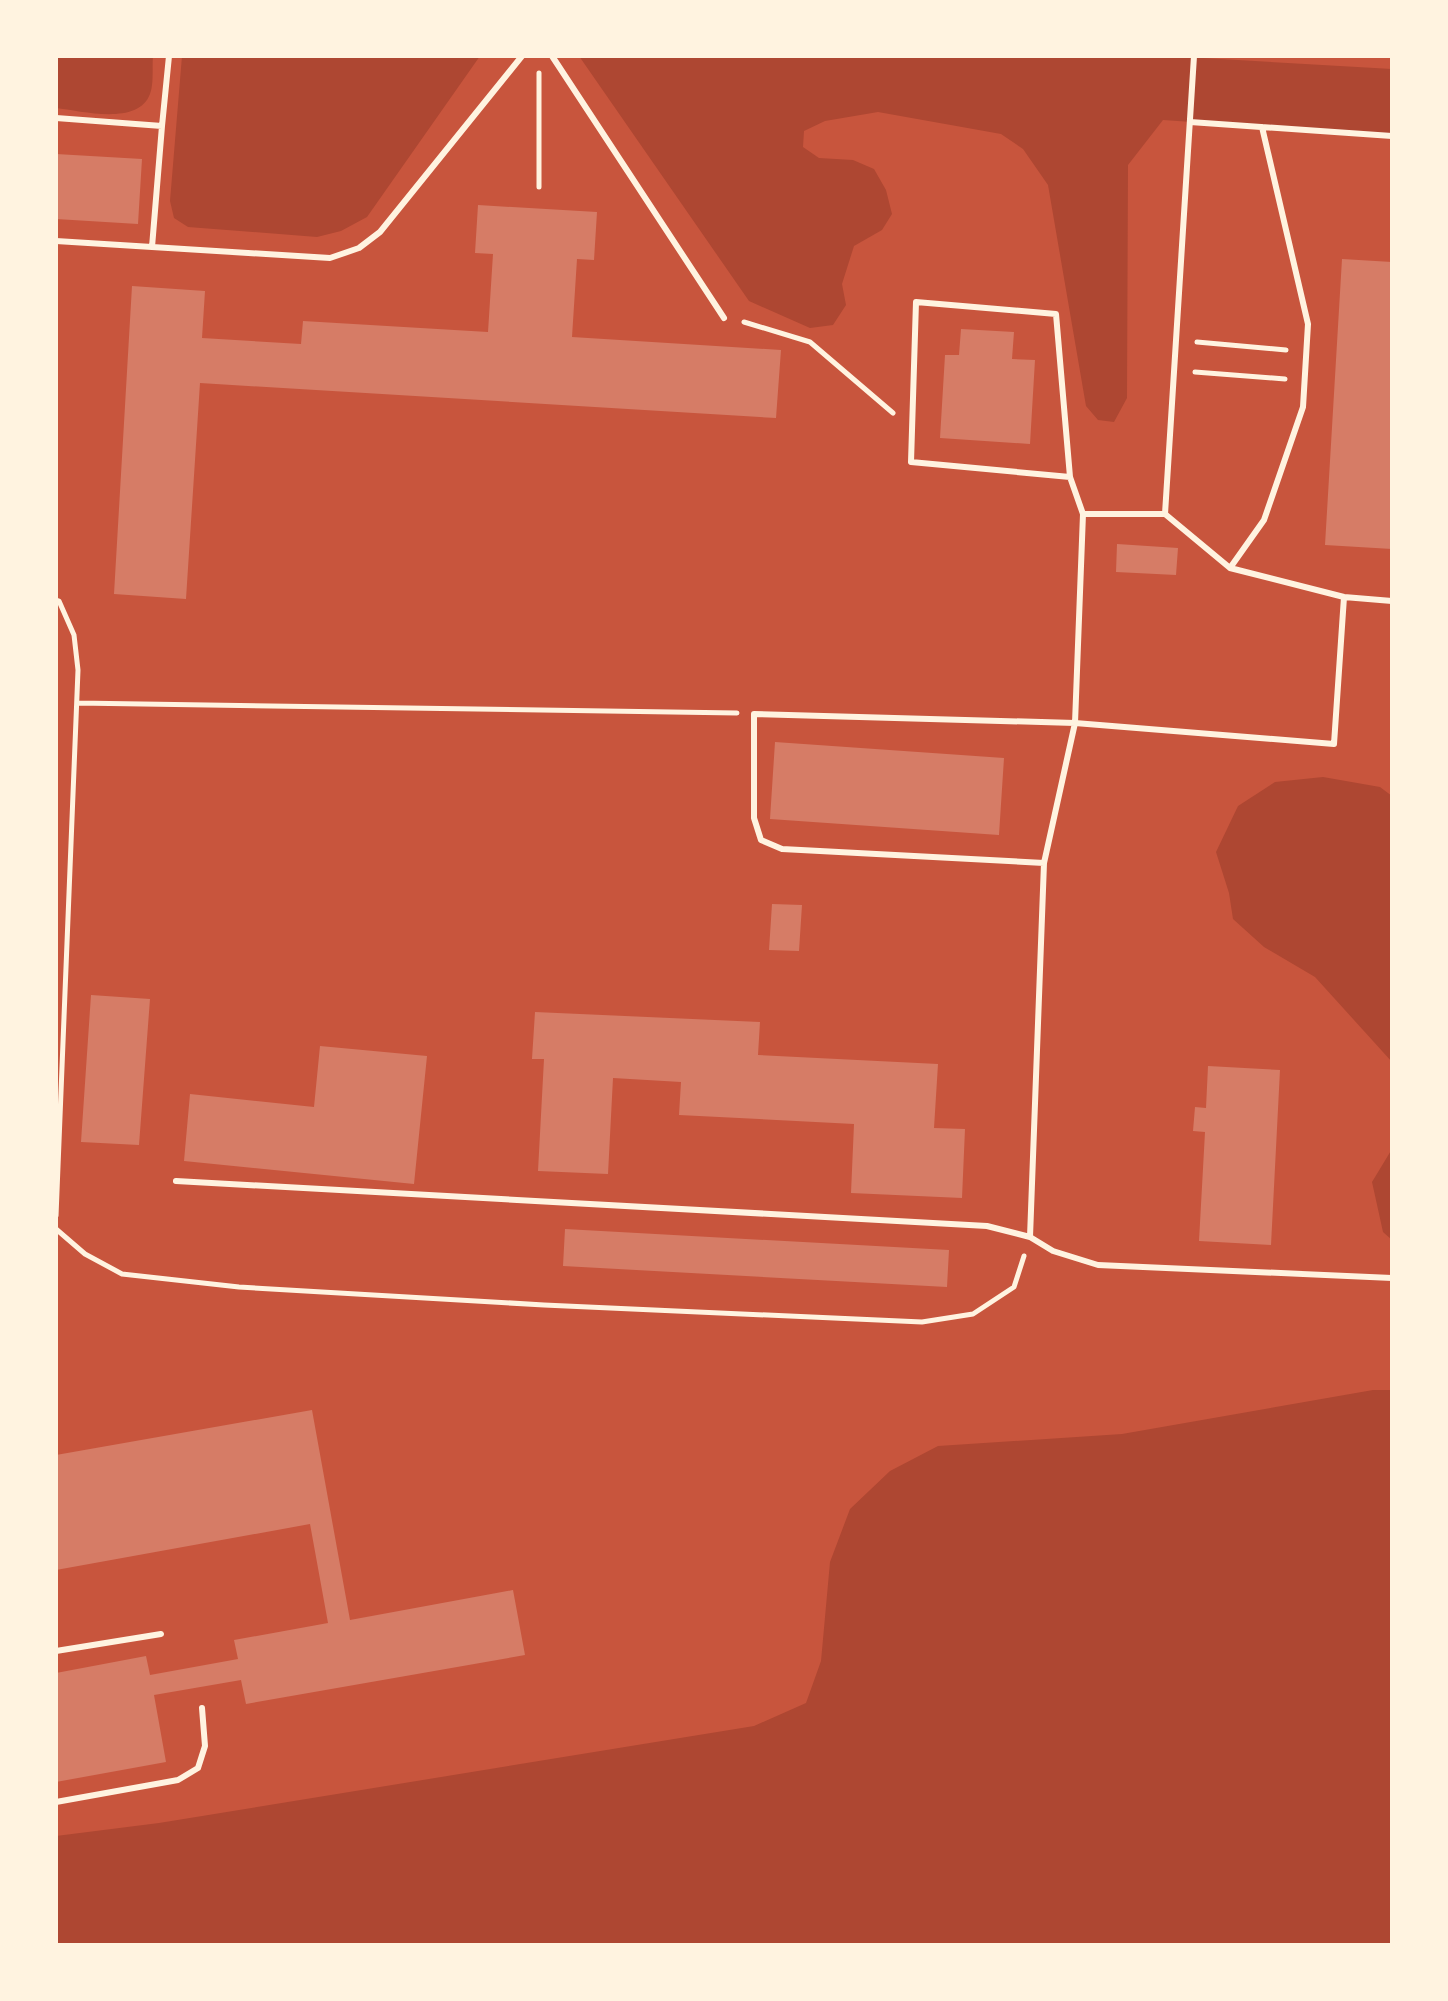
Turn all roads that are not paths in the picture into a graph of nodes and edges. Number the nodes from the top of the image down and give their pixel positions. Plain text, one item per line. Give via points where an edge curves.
1 (169, 56) edge
2 (522, 56) edge
3 (552, 56) edge
4 (1194, 56) edge
5 (56, 118) edge
6 (1190, 122) junction
7 (162, 126) junction
8 (1262, 127) junction
9 (1392, 136) edge
10 (56, 241) edge
11 (152, 247) junction
12 (724, 318) road end
13 (1070, 477) junction
14 (1083, 514) junction
15 (1165, 514) junction
16 (1230, 568) junction
17 (1344, 597) junction
18 (1392, 601) edge
19 (1075, 723) junction
20 (1044, 863) junction
21 (176, 1181) dead end
22 (1030, 1237) junction
23 (1392, 1278) edge
24 (161, 1634) dead end
25 (56, 1651) edge
26 (202, 1708) dead end
27 (56, 1802) edge

1 - 7 lane
2 - 11 lane via 380,232 359,248 330,258
3 - 12 lane
4 - 6 lane
5 - 7 lane
6 - 8 lane
6 - 15 lane
7 - 11 lane
8 - 9 lane
8 - 16 lane via 1308,324 1303,407 1264,520
10 - 11 lane
13 - 13 lane via 1056,314 916,302 911,462
13 - 14 lane
14 - 15 lane
14 - 19 lane
15 - 16 lane
16 - 17 lane
17 - 18 lane
17 - 19 lane via 1334,744
19 - 20 lane
19 - 20 lane via 754,714 754,818 761,840 782,849
20 - 22 lane
21 - 22 lane via 987,1226
22 - 23 lane via 1053,1251 1098,1265
24 - 25 lane
26 - 27 lane via 205,1746 198,1768 178,1780

